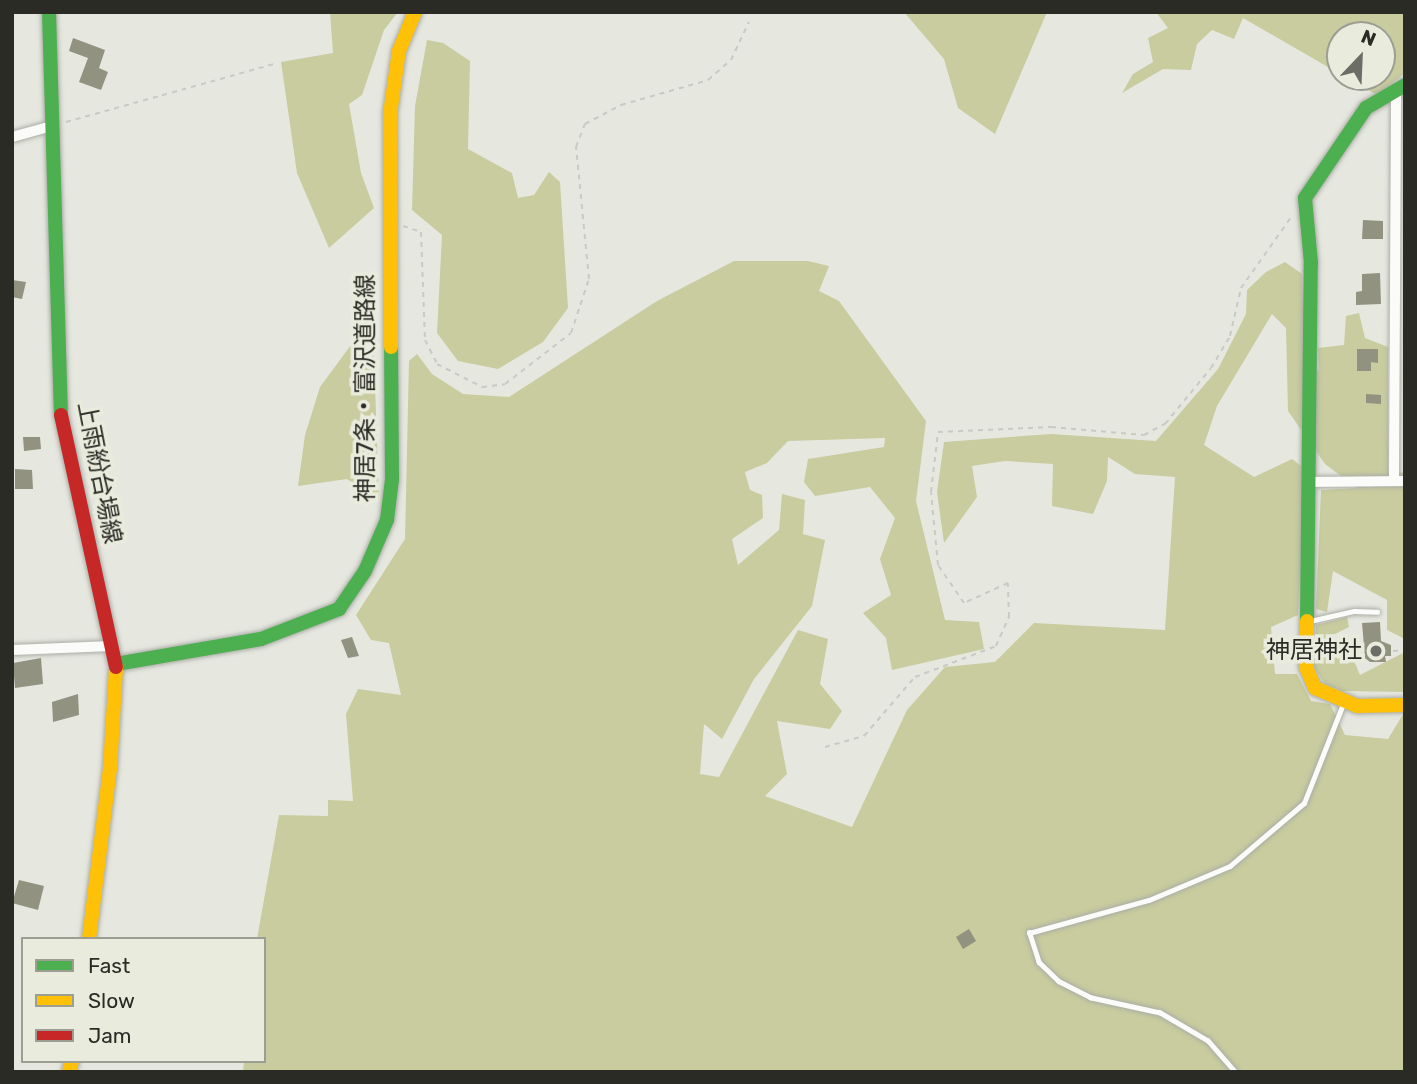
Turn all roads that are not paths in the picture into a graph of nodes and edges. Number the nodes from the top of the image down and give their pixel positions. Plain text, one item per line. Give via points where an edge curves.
1 (49, 12) edge
2 (415, 12) edge
3 (1401, 87) edge
4 (51, 126) junction
5 (12, 137) edge
6 (1399, 480) edge
7 (1310, 482) junction
8 (1377, 612) dead end
9 (1310, 621) junction
10 (112, 646) junction
11 (12, 650) edge
12 (116, 664) junction
13 (1343, 702) junction
14 (1405, 705) edge
15 (89, 937) edge
16 (1235, 1072) edge

1 - 4 street, 上雨紛台場線
2 - 12 street, 神居7条・富沢道路線 via 399,51 393,84 391,479 387,520 365,572 339,609 261,639
3 - 6 street
3 - 7 street via 1366,108 1305,198 1311,263
4 - 5 street
4 - 10 street, 上雨紛台場線 via 62,426
6 - 7 street
7 - 9 street
8 - 9 lane via 1354,611
9 - 13 street via 1306,667 1315,688
10 - 11 street
10 - 12 street, 上雨紛台場線
12 - 15 street, 上雨紛台場線 via 110,769
13 - 14 street
13 - 16 lane via 1304,803 1230,866 1149,900 1028,933 1039,963 1059,982 1091,998 1160,1013 1208,1041

